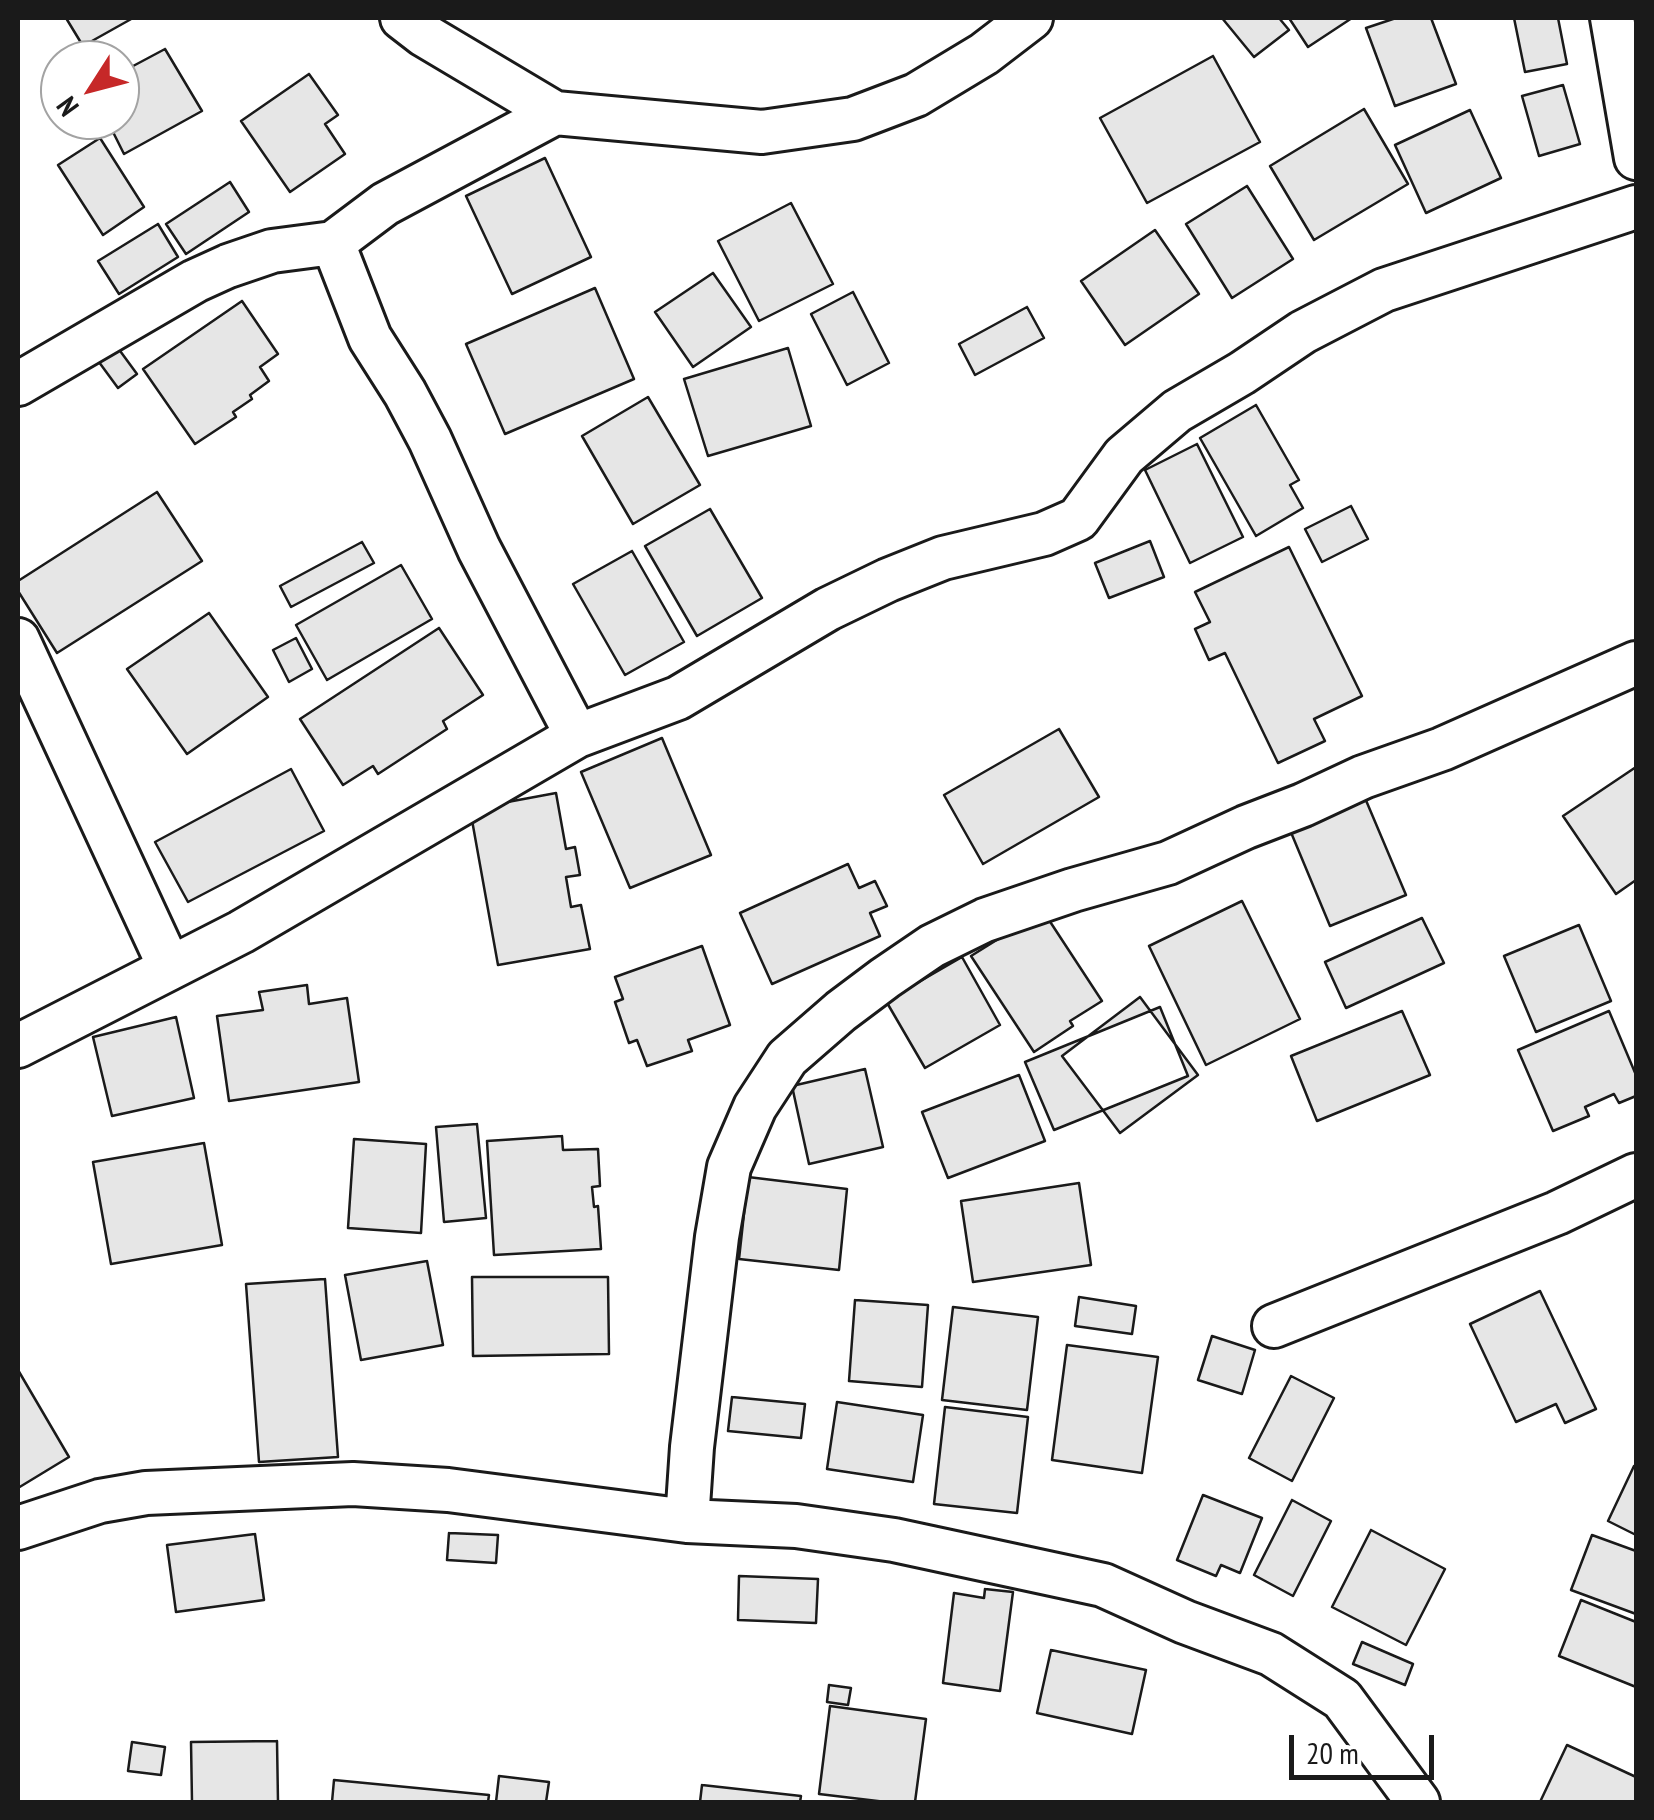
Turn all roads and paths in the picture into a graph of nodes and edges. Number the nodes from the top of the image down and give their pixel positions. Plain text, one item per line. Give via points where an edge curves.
1 (402, 18) edge
2 (1031, 18) edge
3 (1612, 18) edge
4 (555, 113) junction
5 (1636, 158) edge
6 (1636, 207) edge
7 (333, 243) junction
8 (18, 384) edge
9 (18, 640) edge
10 (1636, 662) edge
11 (577, 736) junction
12 (170, 968) junction
13 (18, 1046) edge
14 (1636, 1175) edge
15 (1274, 1326) dead end
16 (687, 1520) junction
17 (18, 1528) edge
18 (1418, 1802) edge

1 - 4 street
2 - 4 street via 916,95 853,120 762,132
3 - 5 street
4 - 7 street via 385,204
6 - 11 street via 1384,290 1177,411 1124,456 1078,519 888,580 678,698
7 - 8 street via 272,251 228,266
7 - 11 street via 370,338 430,440 478,549
9 - 12 street
10 - 16 street via 1168,864 985,920 885,978 787,1058 755,1107 729,1167
11 - 12 street
12 - 13 street
14 - 15 street via 1558,1213
16 - 17 street via 354,1484 146,1494 100,1501
16 - 18 street via 894,1540 1102,1585 1272,1654 1342,1699

